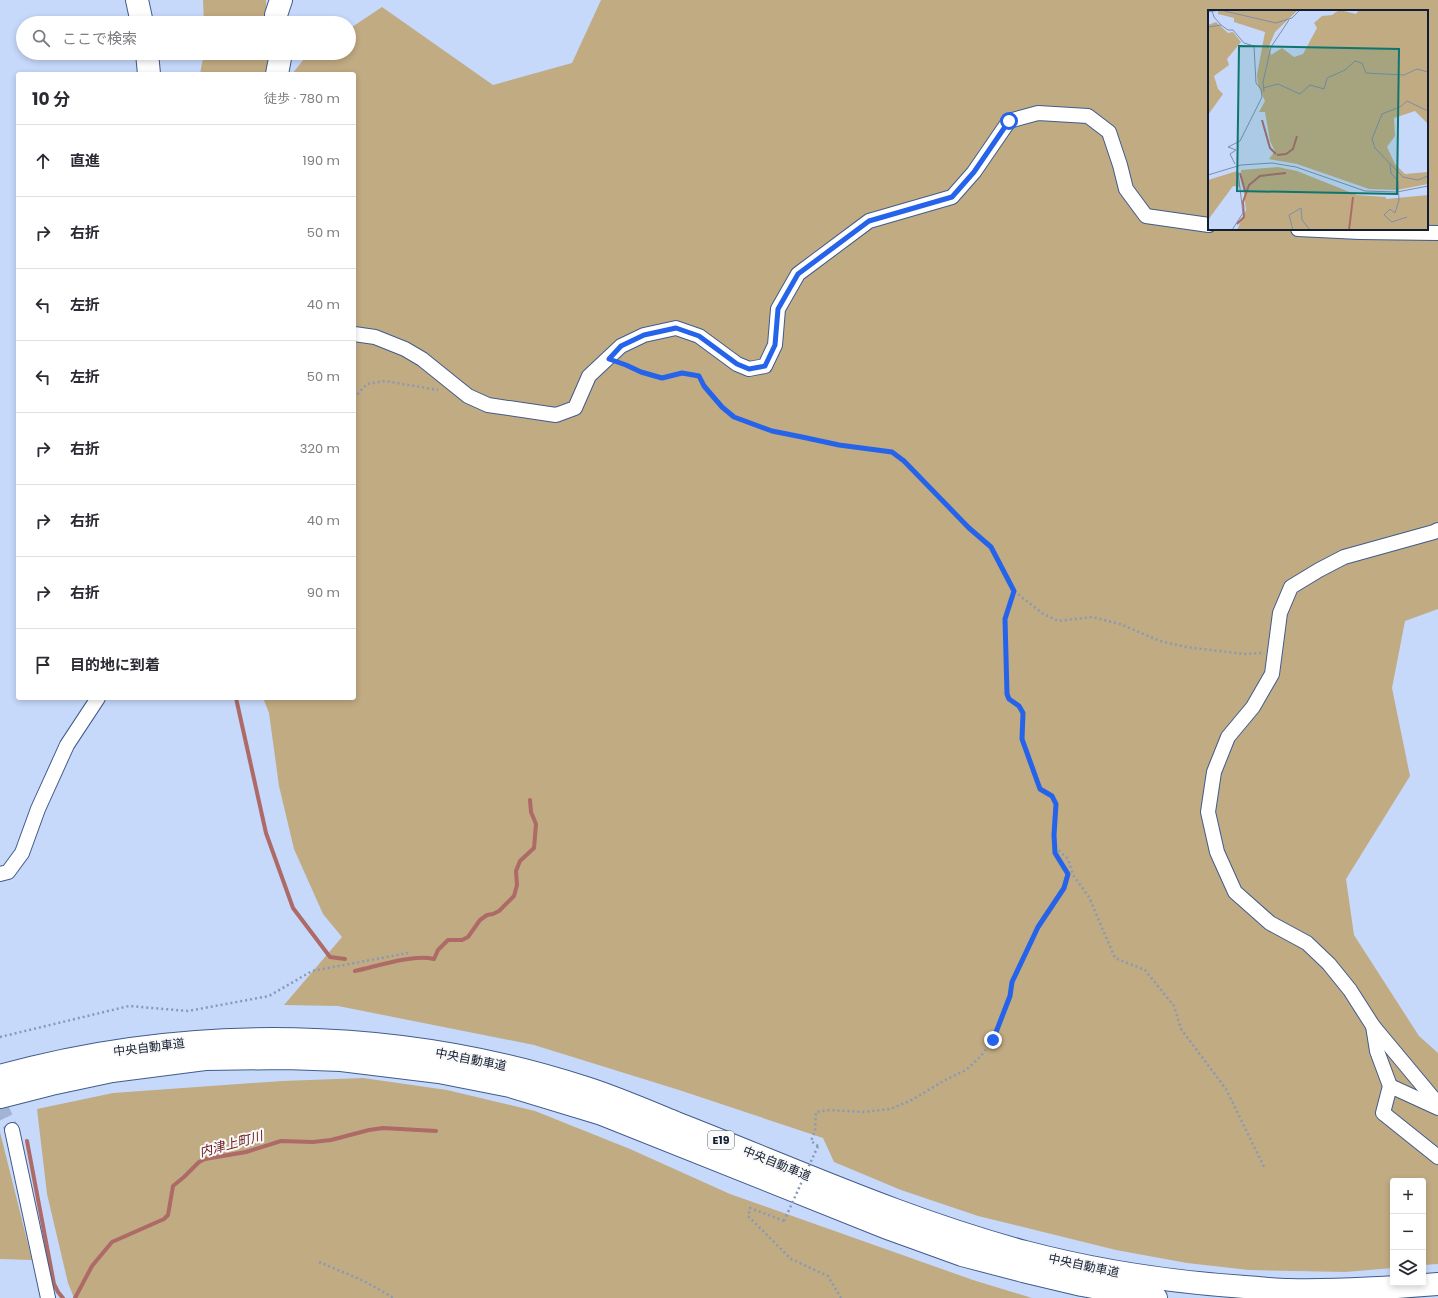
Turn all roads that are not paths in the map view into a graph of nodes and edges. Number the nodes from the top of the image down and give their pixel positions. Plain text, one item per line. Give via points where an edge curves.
1 (137, 0) edge
2 (281, 0) edge
3 (140, 16) edge
4 (276, 16) edge
5 (148, 60) edge
6 (280, 60) edge
7 (150, 72) edge
8 (277, 72) edge
9 (1208, 225) edge
10 (1319, 230) edge
11 (1438, 233) edge
12 (356, 334) edge
13 (1438, 530) edge
14 (97, 700) edge
15 (0, 874) edge
16 (1373, 1026) junction
17 (0, 1076) edge
18 (1390, 1086) junction
19 (0, 1097) edge
20 (1438, 1104) edge
21 (1438, 1108) edge
22 (12, 1130) tunnel mouth
23 (1438, 1158) edge
24 (1438, 1284) edge
25 (48, 1298) edge
26 (1156, 1298) edge

1 - 3 main road
2 - 4 main road
5 - 7 main road
6 - 8 main road
9 - 12 street via 1146,216 1126,189 1109,132 1088,116 1038,113 1009,121 974,172 952,197 869,221 798,274 778,309 775,345 765,366 749,369 737,364 699,336 676,328 644,335 621,346 589,376 575,408 556,415 488,405 468,396 422,359 405,349 375,337
10 - 11 street
13 - 16 street via 1344,557 1291,587 1280,613 1272,674 1253,707 1228,737 1214,772 1208,812 1217,852 1235,892 1270,923 1307,943 1329,964 1350,990
14 - 15 street via 67,745 38,809 22,853 8,872
16 - 18 street via 1377,1051
16 - 20 street
17 - 24 main road, 中央自動車道 / E19 via 34,1066 149,1045 310,1039 394,1045 529,1070 589,1089 897,1211 970,1236 1086,1266 1157,1278 1289,1290 1370,1289
18 - 21 street
18 - 23 street via 1383,1112
19 - 26 main road, 中央自動車道 / E19 via 112,1071 205,1059 333,1060 440,1072 510,1086 602,1114 890,1229 962,1255 1082,1285
22 - 25 street

